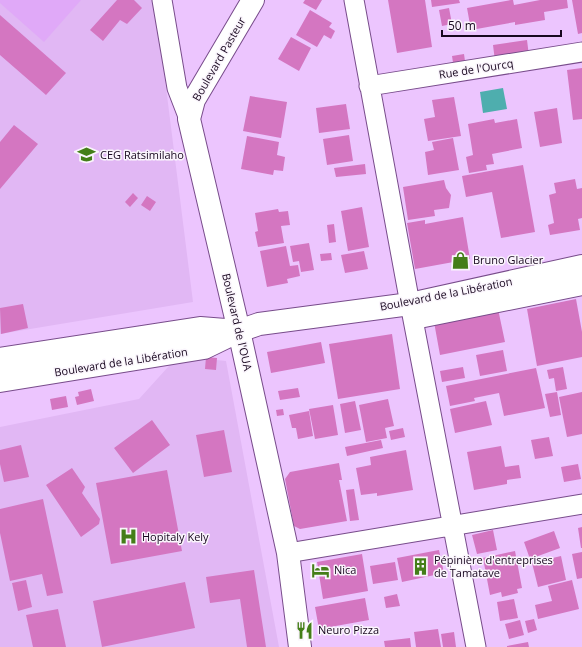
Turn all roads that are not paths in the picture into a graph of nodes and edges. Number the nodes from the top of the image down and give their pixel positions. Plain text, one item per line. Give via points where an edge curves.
1 (162, 0) edge
2 (253, 0) edge
3 (354, 0) edge
4 (582, 52) edge
5 (369, 86) junction
6 (189, 119) junction
7 (582, 266) edge
8 (582, 284) edge
9 (411, 311) junction
10 (239, 331) junction
11 (0, 359) edge
12 (0, 381) edge
13 (582, 504) edge
14 (453, 527) junction
15 (288, 553) junction
16 (300, 647) edge
17 (476, 647) edge

1 - 6 street, Boulevard de l'OUA via 177,88
2 - 6 main road, Boulevard Pasteur via 194,100
3 - 5 street
4 - 5 street, Rue de l'Ourcq
5 - 9 street
6 - 10 main road, Boulevard de l'OUA
7 - 9 main road, Boulevard de la Libération
8 - 9 main road, Boulevard de la Libération
9 - 10 main road, Boulevard de la Libération via 265,337
9 - 14 street
10 - 11 main road, Boulevard de la Libération via 200,328
10 - 12 main road, Boulevard de la Libération via 204,348
10 - 15 main road, Boulevard de l'OUA
13 - 14 street
14 - 15 street
14 - 17 street
15 - 16 main road, Boulevard de l'OUA

